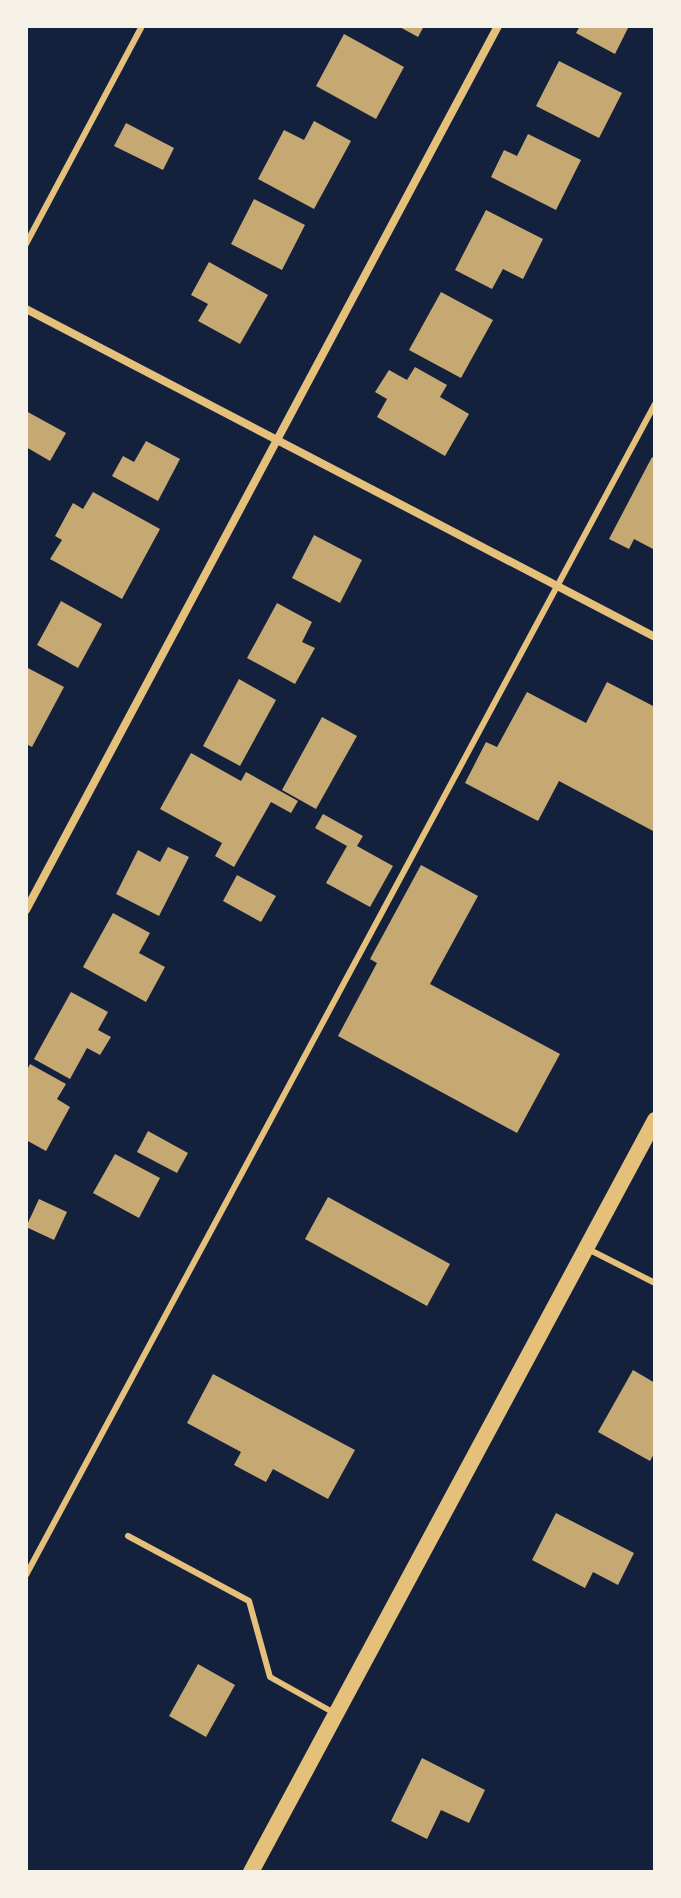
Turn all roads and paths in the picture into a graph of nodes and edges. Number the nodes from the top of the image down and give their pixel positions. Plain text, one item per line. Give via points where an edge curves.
1 (142, 26) edge
2 (498, 26) edge
3 (26, 244) edge
4 (26, 309) edge
5 (655, 404) edge
6 (278, 440) junction
7 (558, 586) junction
8 (655, 637) edge
9 (26, 910) edge
10 (655, 1120) edge
11 (586, 1248) junction
12 (655, 1283) edge
13 (128, 1536) dead end
14 (26, 1575) edge
15 (336, 1714) junction
16 (251, 1872) edge

1 - 3 lane
2 - 6 street
4 - 6 street
5 - 7 lane
6 - 7 street
6 - 9 street
7 - 8 street
7 - 14 lane
10 - 11 main road
11 - 12 lane
11 - 15 main road
13 - 15 lane via 249,1601 270,1677
15 - 16 main road

